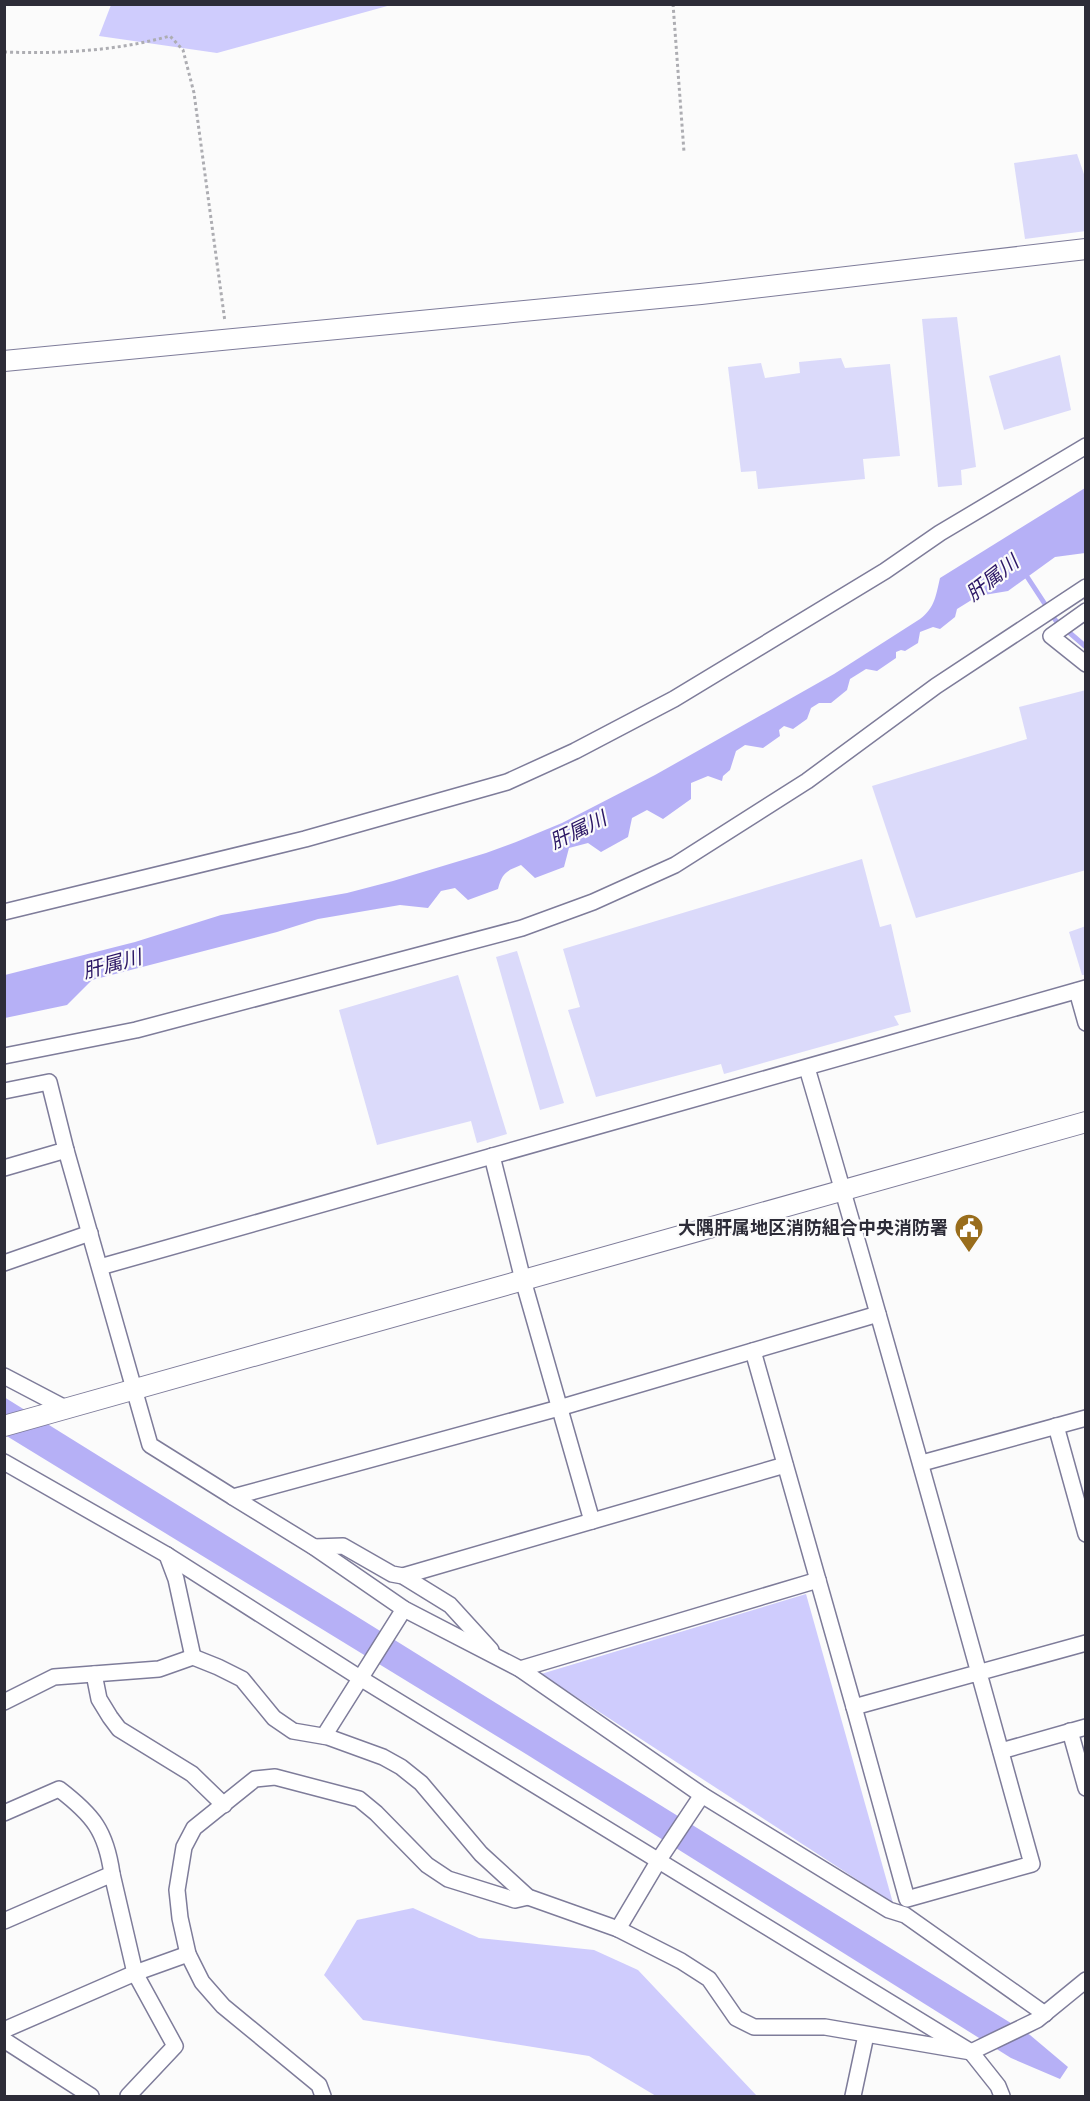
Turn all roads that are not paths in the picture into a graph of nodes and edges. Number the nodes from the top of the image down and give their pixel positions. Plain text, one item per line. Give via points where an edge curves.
1 (1086, 249) edge
2 (4, 361) edge
3 (1086, 447) edge
4 (1086, 587) edge
5 (1086, 611) edge
6 (1086, 664) edge
7 (4, 912) edge
8 (1081, 990) edge
9 (1086, 1023) edge
10 (4, 1056) edge
11 (807, 1068) junction
12 (4, 1091) edge
13 (1086, 1122) edge
14 (66, 1150) junction
15 (492, 1156) junction
16 (4, 1168) edge
17 (843, 1190) junction
18 (90, 1233) junction
19 (4, 1263) edge
20 (100, 1267) junction
21 (523, 1280) junction
22 (878, 1314) junction
23 (753, 1351) junction
24 (4, 1376) edge
25 (135, 1388) junction
26 (560, 1408) junction
27 (62, 1411) junction
28 (1086, 1418) edge
29 (4, 1426) edge
30 (1056, 1426) junction
31 (4, 1462) edge
32 (922, 1464) junction
33 (785, 1465) junction
34 (233, 1497) junction
35 (592, 1521) junction
36 (1086, 1534) edge
37 (314, 1547) junction
38 (167, 1555) junction
39 (403, 1576) junction
40 (818, 1580) junction
41 (404, 1609) junction
42 (1086, 1643) edge
43 (193, 1657) junction
44 (498, 1657) junction
45 (520, 1669) junction
46 (979, 1672) junction
47 (94, 1674) junction
48 (363, 1674) junction
49 (4, 1701) edge
50 (854, 1707) junction
51 (1086, 1726) edge
52 (1070, 1731) junction
53 (324, 1737) junction
54 (1001, 1751) junction
55 (1086, 1788) edge
56 (702, 1795) junction
57 (224, 1804) junction
58 (4, 1813) edge
59 (660, 1858) junction
60 (112, 1874) junction
61 (528, 1897) junction
62 (907, 1899) junction
63 (905, 1915) junction
64 (4, 1921) edge
65 (618, 1929) junction
66 (188, 1954) junction
67 (135, 1973) junction
68 (1086, 1980) edge
69 (1041, 2017) junction
70 (4, 2030) edge
71 (866, 2035) junction
72 (4, 2040) edge
73 (976, 2050) junction
74 (321, 2091) edge
75 (91, 2097) edge
76 (128, 2097) edge
77 (330, 2097) edge
78 (853, 2097) edge
79 (1002, 2097) edge

1 - 2 street via 701,294
3 - 7 street via 674,699 507,782 294,841
4 - 10 street via 936,687 807,781 675,865 593,903 522,928 136,1030
5 - 6 street via 1051,636
8 - 9 street
8 - 11 street
11 - 15 street
11 - 17 street
12 - 14 street via 49,1082
13 - 17 street
14 - 16 street
14 - 18 street
15 - 20 street
15 - 21 street
17 - 21 street
17 - 22 street
18 - 19 street
18 - 20 street
20 - 25 street
21 - 25 street
21 - 26 street
22 - 23 street
22 - 32 street
23 - 26 street
23 - 33 street
24 - 27 street
25 - 27 street
25 - 34 street via 150,1445
26 - 34 street
26 - 35 street
27 - 29 street
28 - 30 street
30 - 32 street
30 - 36 street
31 - 38 street
32 - 46 street
33 - 35 street
33 - 40 street
34 - 37 street
35 - 39 street
37 - 39 street via 343,1546 392,1574
37 - 41 street
38 - 43 street
38 - 48 street
39 - 44 street via 450,1605
40 - 45 street
40 - 50 street
41 - 44 street
41 - 48 street
42 - 46 street
43 - 47 street via 159,1669
43 - 53 street via 242,1679 274,1718 293,1731
44 - 45 street
45 - 56 street
46 - 50 street
46 - 54 street
47 - 49 street via 54,1677
47 - 57 street via 99,1698 119,1729 192,1774
48 - 53 street
48 - 59 street
50 - 62 street
51 - 52 street
52 - 54 street
52 - 55 street
53 - 61 street via 401,1767 421,1783 481,1854
54 - 62 street via 1032,1864
56 - 59 street
56 - 63 street via 889,1910
57 - 61 street via 255,1779 275,1777 359,1799 427,1865 448,1879 515,1900
57 - 66 street via 194,1828 184,1847 177,1890
58 - 60 street via 59,1789 82,1807 99,1829 109,1851
59 - 65 street
59 - 73 street
60 - 64 street
60 - 67 street
61 - 65 street
62 - 63 street
63 - 69 street
65 - 71 street via 710,1979 736,2018 754,2027 825,2027
66 - 67 street
66 - 74 street via 202,1982 223,2006
67 - 70 street
67 - 76 street via 175,2046
68 - 69 street
69 - 73 street
71 - 73 street
71 - 78 street
72 - 75 street
73 - 79 street
74 - 77 street

